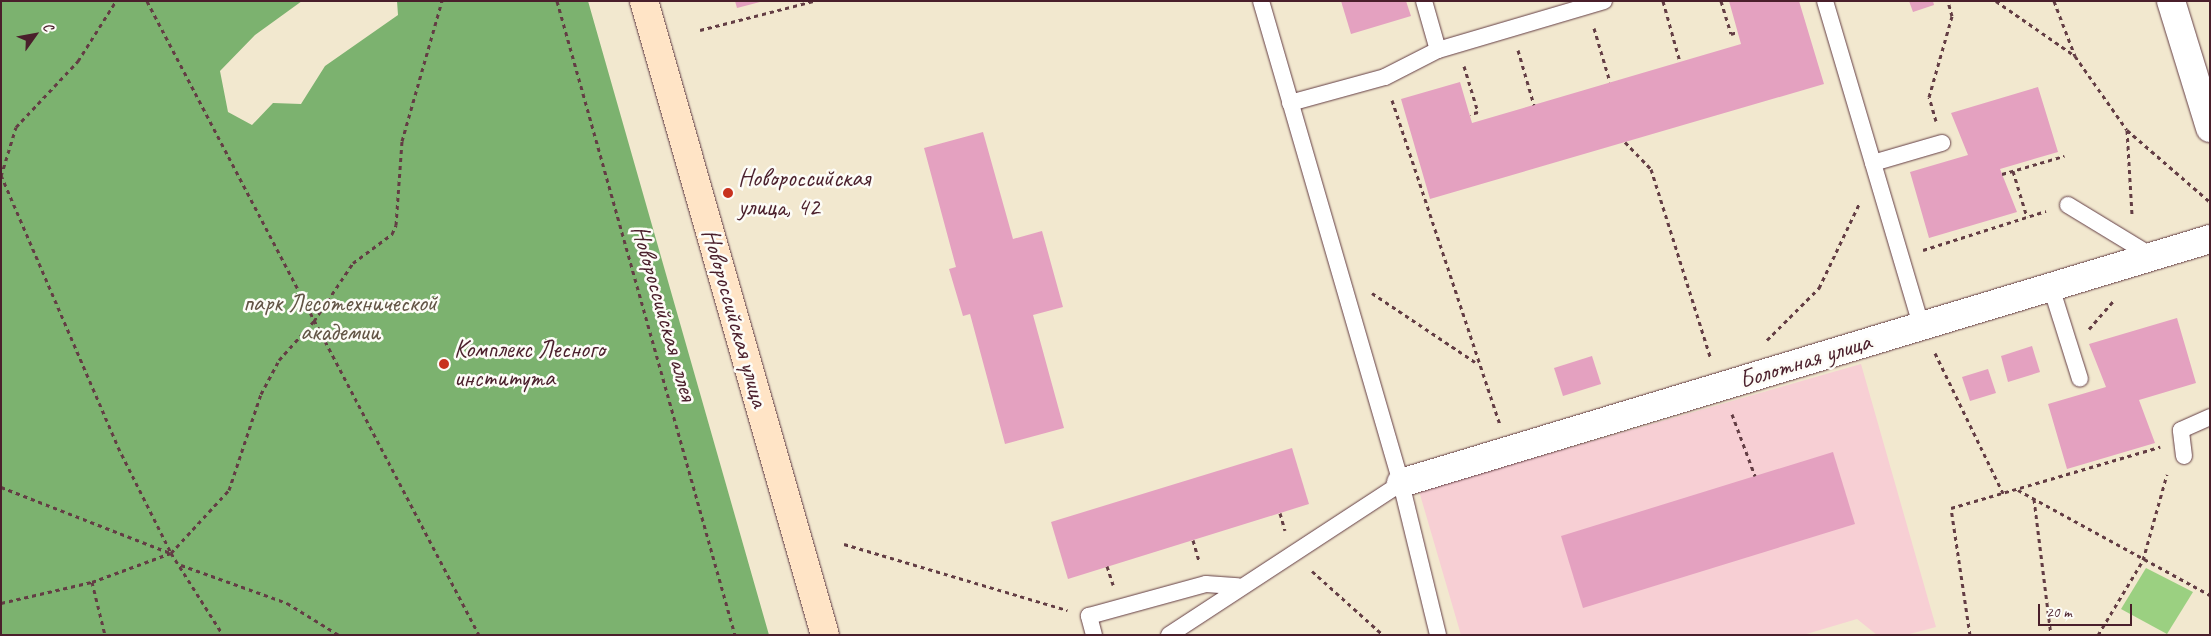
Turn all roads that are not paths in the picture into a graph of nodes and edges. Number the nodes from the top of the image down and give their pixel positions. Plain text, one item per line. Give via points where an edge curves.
1 (644, 1) edge
2 (1261, 1) edge
3 (1424, 1) edge
4 (1604, 1) edge
5 (1825, 1) edge
6 (2171, 1) edge
7 (1438, 50) junction
8 (1290, 103) junction
9 (2210, 128) edge
10 (1942, 143) road end
11 (1874, 167) junction
12 (2068, 205) road end
13 (2210, 239) edge
14 (2143, 251) junction
15 (2051, 287) junction
16 (1921, 326) junction
17 (2080, 379) dead end
18 (2210, 417) edge
19 (2182, 449) road end
20 (1401, 483) junction
21 (1238, 586) junction
22 (825, 635) edge
23 (1094, 635) edge
24 (1169, 635) edge
25 (1438, 635) edge

1 - 22 main road, Новороссийская улица
2 - 8 lane
3 - 7 lane
4 - 7 lane
5 - 11 lane
6 - 9 street
7 - 8 lane via 1385,78
8 - 20 lane
10 - 11 lane
11 - 16 lane
12 - 14 lane
13 - 14 street, Болотная улица
14 - 15 street, Болотная улица
15 - 16 street, Болотная улица
15 - 17 lane
16 - 20 street, Болотная улица
18 - 19 lane via 2190,423 2181,430
20 - 21 lane
20 - 25 lane
21 - 23 lane via 1206,584 1089,616
21 - 24 lane

